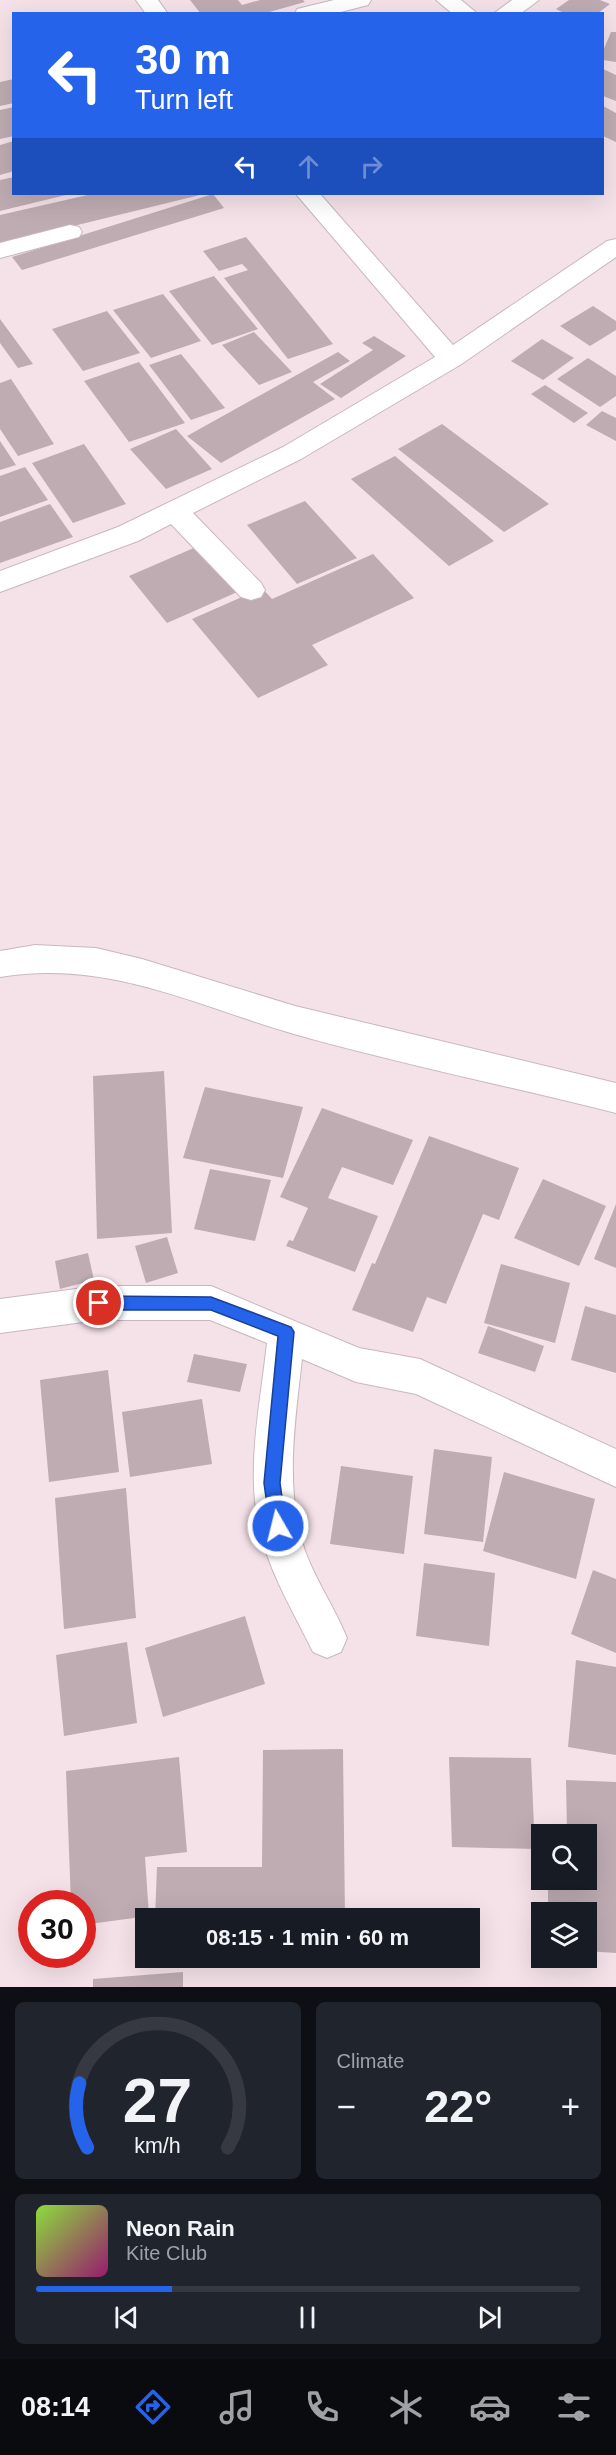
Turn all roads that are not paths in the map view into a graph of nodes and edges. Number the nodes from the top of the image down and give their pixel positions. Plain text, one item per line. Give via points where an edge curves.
1 (147, 0) edge
2 (360, 0) edge
3 (447, 0) edge
4 (528, 0) edge
5 (156, 12) edge
6 (313, 12) edge
7 (465, 12) edge
8 (507, 12) edge
9 (309, 195) edge
10 (70, 232) dead end
11 (616, 246) edge
12 (0, 251) edge
13 (451, 359) junction
14 (174, 511) junction
15 (0, 582) edge
16 (251, 590) dead end
17 (0, 964) edge
18 (616, 1098) edge
19 (0, 1316) edge
20 (286, 1332) junction
21 (616, 1468) edge
22 (327, 1638) dead end

1 - 5 street
2 - 6 street
3 - 7 street
4 - 8 street
9 - 13 street
10 - 12 street
11 - 13 street
13 - 14 street via 292,453
14 - 15 street via 128,534
14 - 16 street
17 - 18 street via 35,958 96,961 295,1020
19 - 20 street via 99,1303 211,1304
20 - 21 street via 356,1365 420,1377
20 - 22 street via 272,1483 278,1526 289,1559

